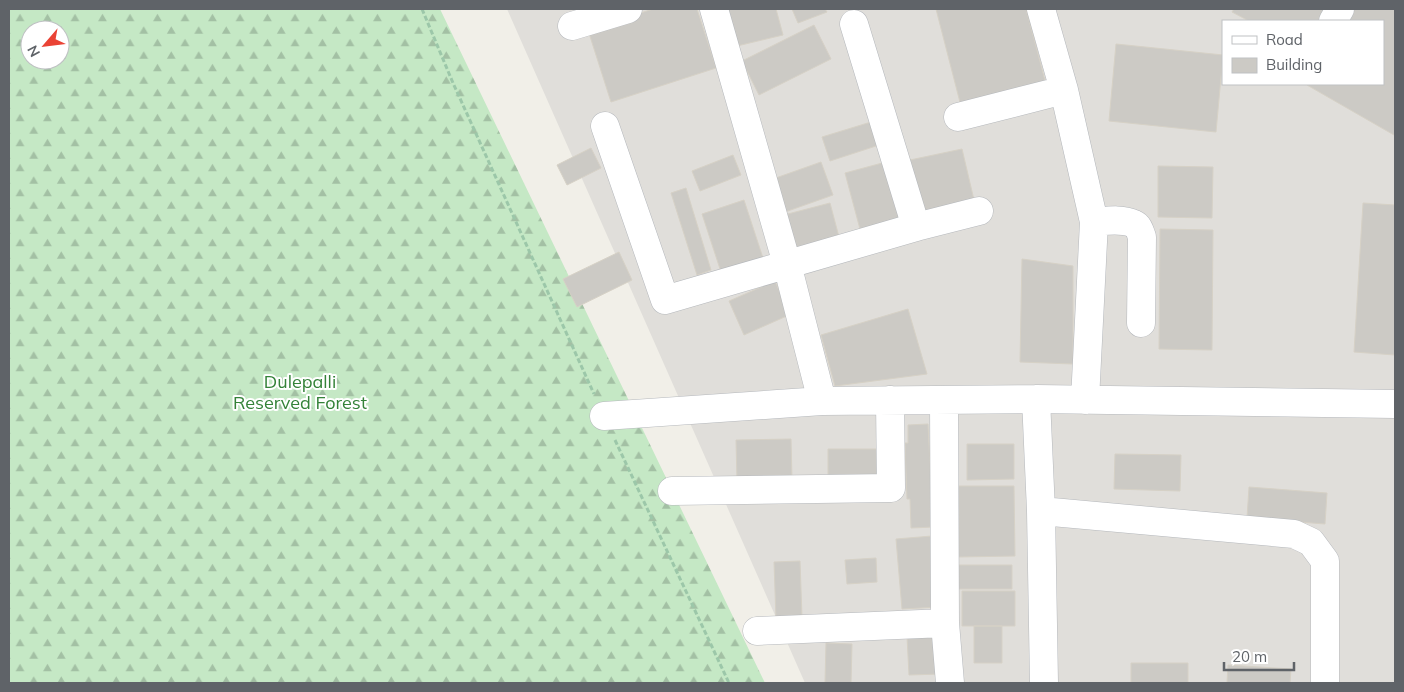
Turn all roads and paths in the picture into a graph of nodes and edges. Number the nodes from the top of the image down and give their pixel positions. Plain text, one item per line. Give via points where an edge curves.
1 (422, 9) edge
2 (628, 9) edge
3 (714, 9) edge
4 (1041, 9) edge
5 (1340, 9) edge
6 (1334, 20) edge
7 (854, 24) dead end
8 (572, 26) dead end
9 (1064, 90) junction
10 (958, 117) dead end
11 (605, 126) dead end
12 (979, 211) dead end
13 (1094, 222) junction
14 (916, 228) junction
15 (787, 264) junction
16 (1141, 323) dead end
17 (1036, 399) junction
18 (890, 400) junction
19 (944, 400) junction
20 (1085, 400) junction
21 (822, 401) junction
22 (1395, 404) edge
23 (604, 416) junction
24 (672, 491) dead end
25 (1041, 511) junction
26 (945, 623) junction
27 (757, 631) dead end
28 (729, 683) edge
29 (950, 683) edge
30 (1044, 683) edge
31 (1325, 683) edge

1 - 23 path
2 - 8 street
3 - 15 street
4 - 9 street
5 - 6 street
7 - 14 street
9 - 10 street
9 - 13 street
11 - 15 street via 665,300
12 - 14 street
13 - 16 street via 1112,220 1135,224 1139,228 1142,237
13 - 20 street
14 - 15 street
15 - 21 street
17 - 19 street
17 - 20 street
17 - 25 street
18 - 19 street
18 - 21 street
18 - 24 street via 891,488
19 - 26 street
20 - 22 street
21 - 23 street
23 - 28 path
25 - 30 street
25 - 31 street via 1294,534 1311,542 1325,561
26 - 27 street
26 - 29 street

